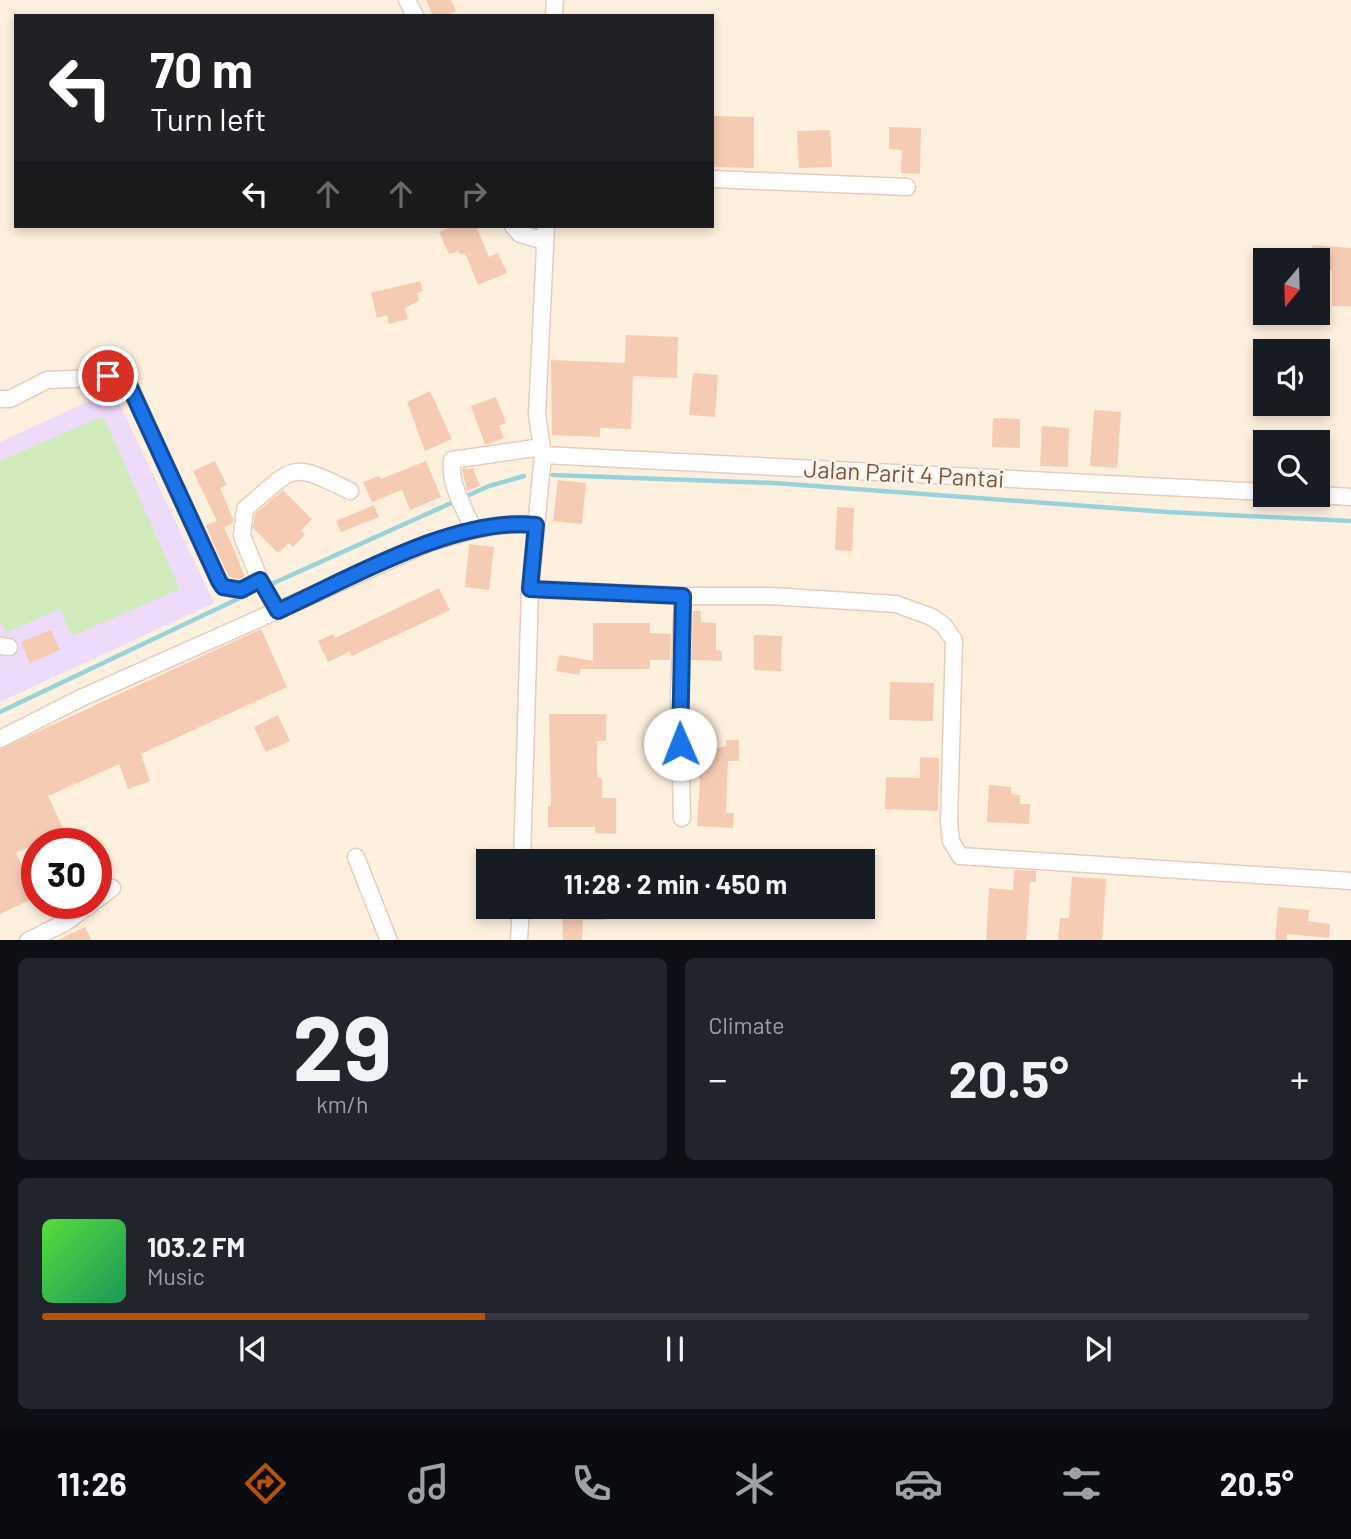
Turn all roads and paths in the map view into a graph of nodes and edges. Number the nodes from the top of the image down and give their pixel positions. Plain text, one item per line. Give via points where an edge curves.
1 (714, 179) edge
2 (907, 187) dead end
3 (515, 228) edge
4 (546, 233) edge
5 (0, 399) edge
6 (542, 451) junction
7 (350, 491) dead end
8 (1253, 491) edge
9 (1330, 496) edge
10 (1351, 497) edge
11 (536, 525) junction
12 (473, 529) junction
13 (264, 586) junction
14 (530, 589) junction
15 (683, 596) junction
16 (278, 611) junction
17 (0, 738) edge
18 (682, 818) dead end
19 (522, 849) edge
20 (356, 857) dead end
21 (1351, 881) edge
22 (70, 919) edge
23 (520, 919) edge
24 (28, 940) edge
25 (389, 940) edge
26 (519, 940) edge

1 - 2 street
3 - 4 street via 520,234
4 - 6 street via 537,415
5 - 13 street via 10,399 47,380 120,377 128,383 223,587
6 - 8 street, Jalan Parit 4 Pantai
6 - 11 street
6 - 12 street, Jalan Parit 4 Pantai via 452,460 450,471
7 - 13 street via 310,471 298,471 287,474 245,509 242,536
9 - 10 street
11 - 12 street
11 - 14 street
12 - 16 street via 429,543
13 - 16 street
14 - 15 street
14 - 19 street
15 - 18 street via 679,695
15 - 21 street via 896,604 944,626 954,639 956,659 951,841 955,852 965,858
16 - 17 street
20 - 25 street
22 - 24 street
23 - 26 street

